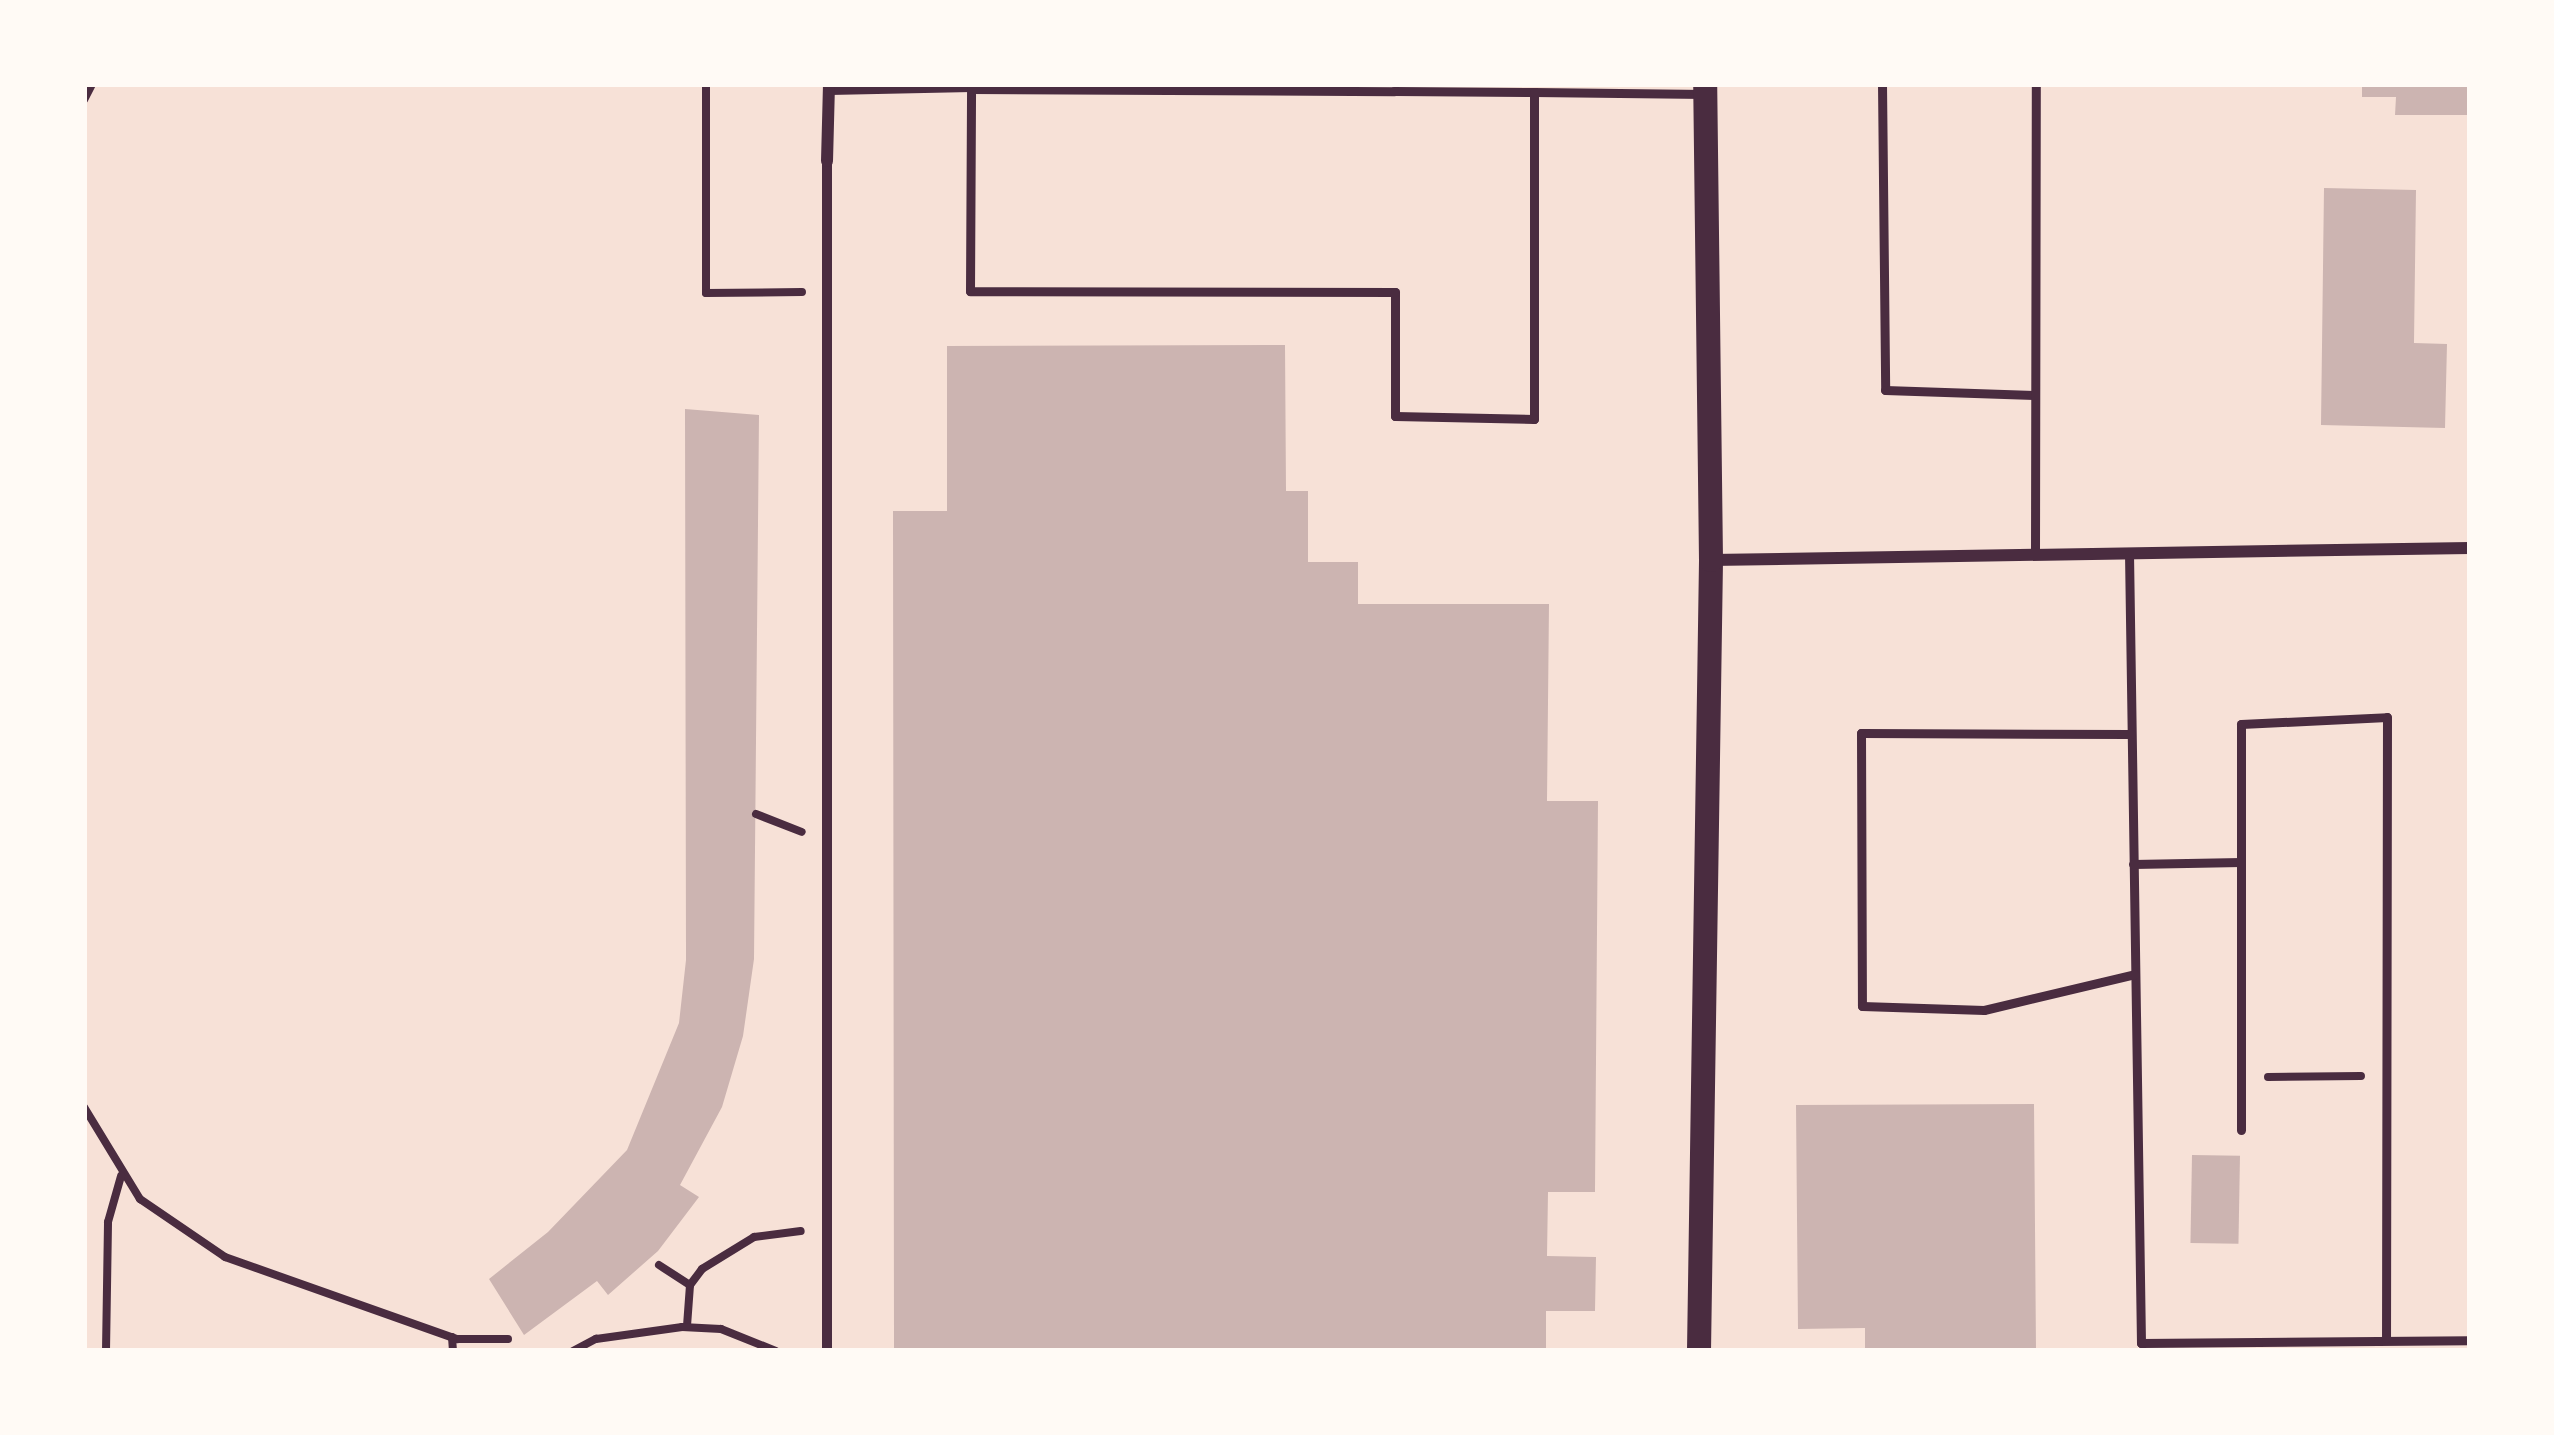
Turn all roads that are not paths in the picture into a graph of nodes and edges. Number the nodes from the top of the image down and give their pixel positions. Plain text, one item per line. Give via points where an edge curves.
1 (1882, 84) edge
2 (2036, 84) edge
3 (971, 86) edge
4 (829, 87) edge
5 (1705, 89) edge
6 (1534, 92) junction
7 (827, 161) joint
8 (2035, 395) junction
9 (2470, 548) edge
10 (2129, 553) junction
11 (2035, 555) junction
12 (1711, 560) junction
13 (2132, 734) junction
14 (2241, 862) junction
15 (2133, 864) junction
16 (2135, 974) junction
17 (2241, 1130) dead end
18 (2386, 1338) junction
19 (2470, 1340) edge
20 (827, 1351) edge
21 (1699, 1351) edge

1 - 8 lane via 1885,390
2 - 8 lane
3 - 4 lane
3 - 6 lane
3 - 6 lane via 970,291 1395,292 1395,416 1534,418
4 - 7 street
5 - 6 lane
5 - 12 main road
7 - 20 street
8 - 11 lane
9 - 10 street
10 - 11 street
10 - 13 lane
11 - 12 street
12 - 21 main road
13 - 15 lane
13 - 16 lane via 1861,733 1862,1006 1984,1010
14 - 15 lane
14 - 17 lane
14 - 18 lane via 2241,724 2387,717
15 - 16 lane
16 - 18 lane via 2141,1342
18 - 19 lane

